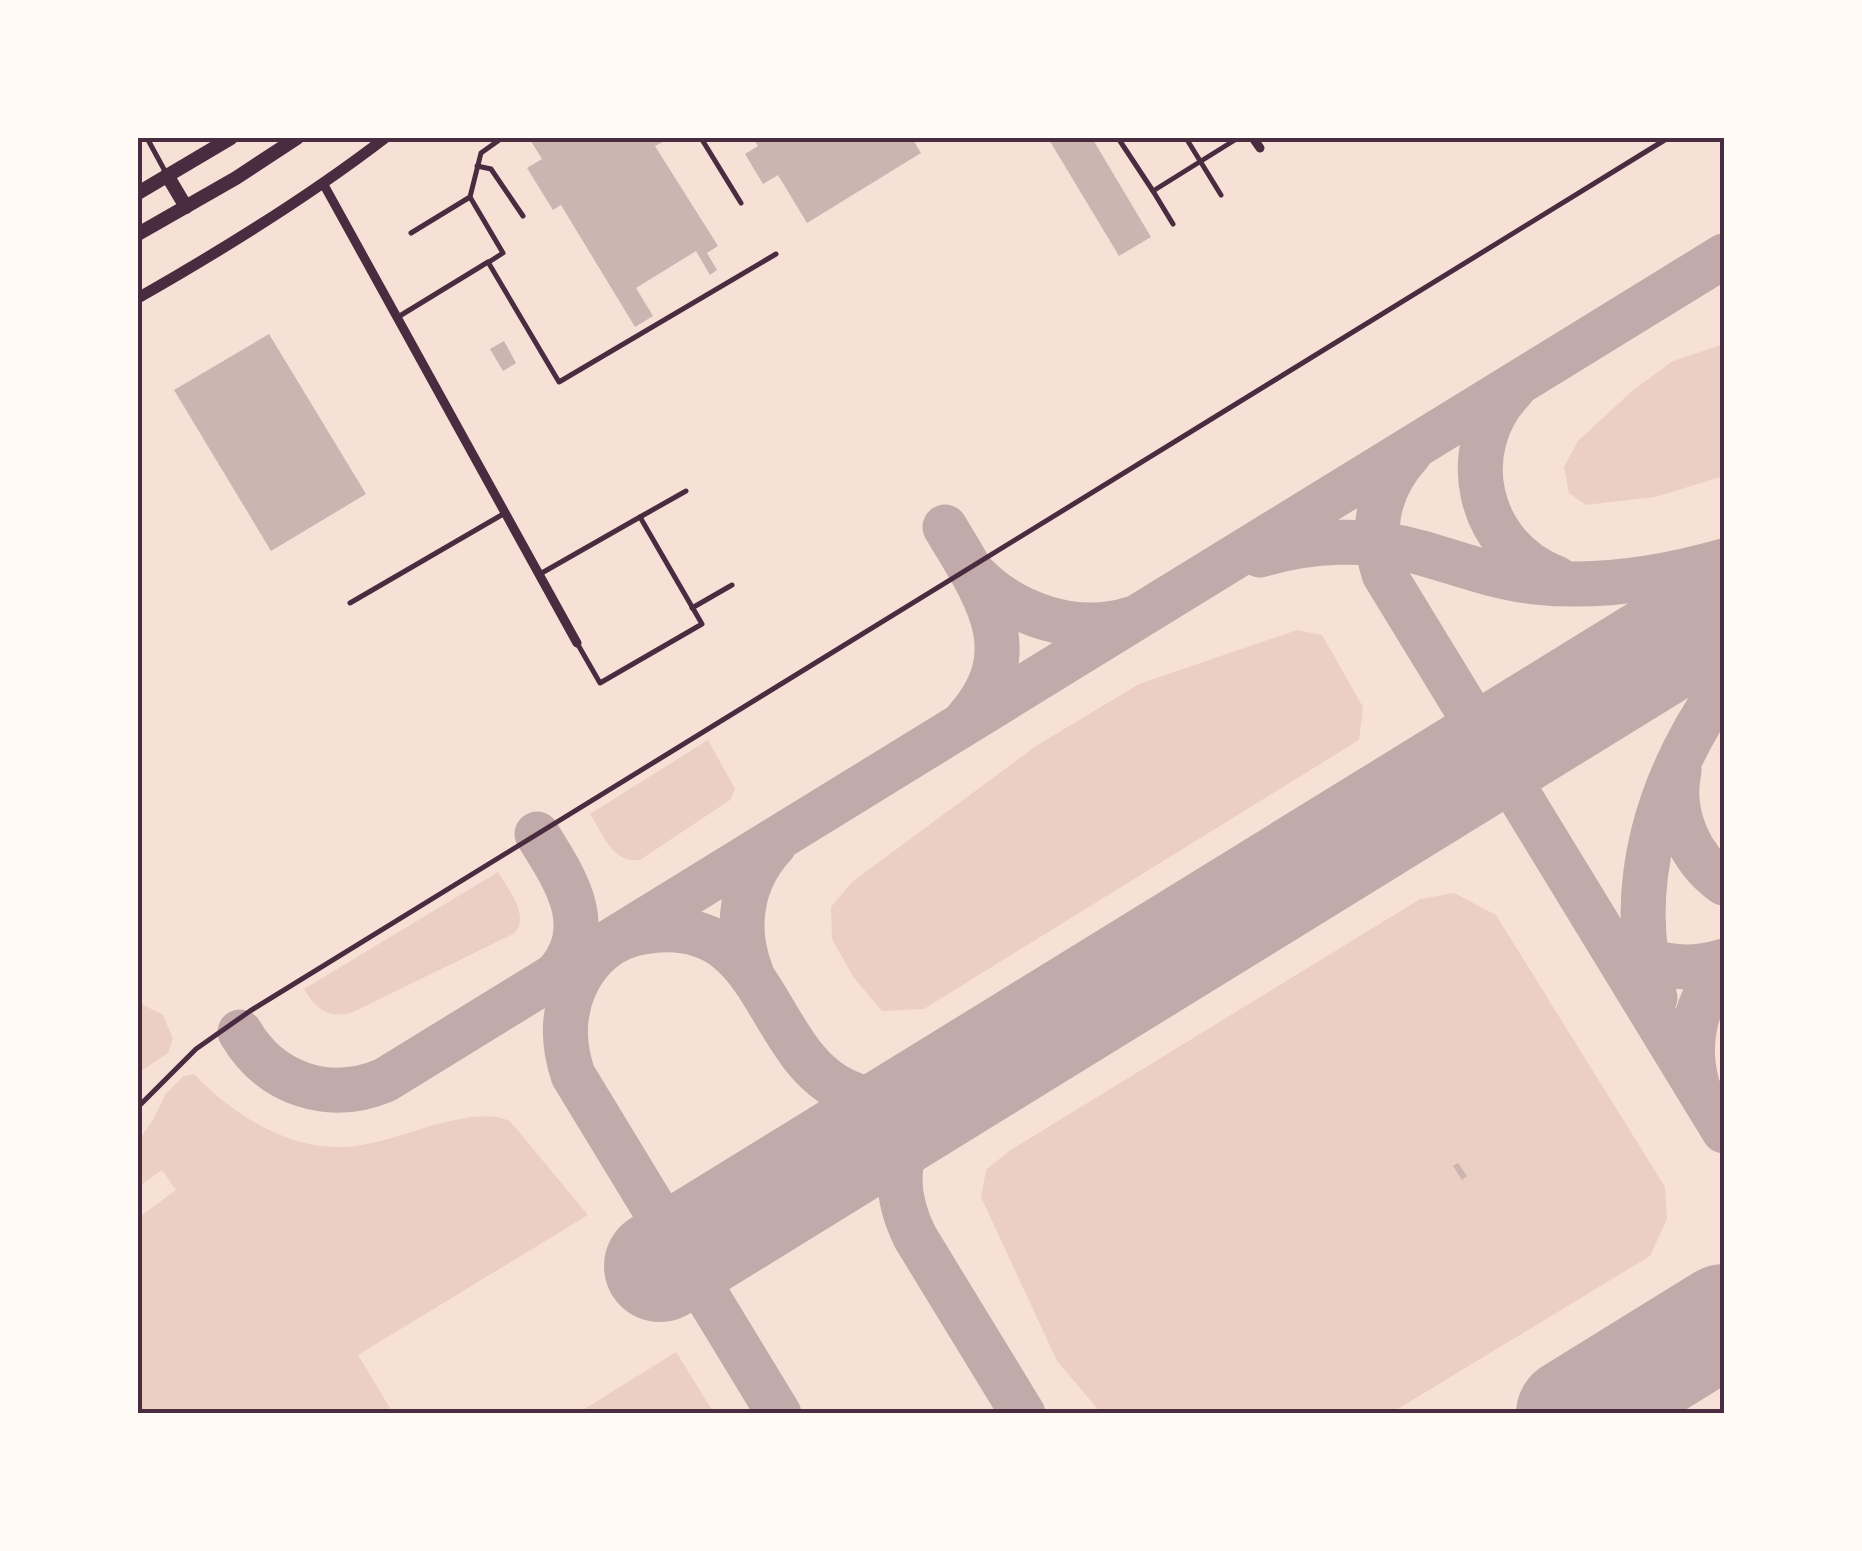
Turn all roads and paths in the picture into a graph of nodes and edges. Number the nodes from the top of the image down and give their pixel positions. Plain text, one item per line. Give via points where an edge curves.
1 (147, 138) edge
2 (232, 138) edge
3 (297, 138) edge
4 (386, 138) edge
5 (502, 138) edge
6 (701, 138) edge
7 (1118, 138) edge
8 (1186, 138) edge
9 (1238, 138) edge
10 (1253, 138) edge
11 (1668, 138) edge
12 (1260, 148) dead end
13 (1200, 161) junction
14 (477, 166) junction
15 (168, 175) junction
16 (324, 185) junction
17 (138, 191) edge
18 (1152, 191) junction
19 (1221, 194) dead end
20 (470, 197) junction
21 (741, 202) dead end
22 (186, 207) junction
23 (523, 216) dead end
24 (1173, 224) dead end
25 (410, 233) dead end
26 (138, 234) edge
27 (776, 254) dead end
28 (488, 262) junction
29 (138, 298) edge
30 (397, 317) junction
31 (686, 491) dead end
32 (505, 513) junction
33 (640, 517) junction
34 (539, 574) junction
35 (732, 584) dead end
36 (350, 602) dead end
37 (692, 608) junction
38 (577, 642) joint
39 (138, 1107) edge

1 - 15 lane
2 - 15 main road
3 - 22 main road
4 - 16 street
5 - 14 lane via 480,153
6 - 21 lane
7 - 18 lane
8 - 13 lane
9 - 13 lane
10 - 12 street
11 - 39 lane via 250,1011 196,1049
13 - 18 lane
13 - 19 lane
14 - 20 lane
14 - 23 lane via 491,169
15 - 17 main road
15 - 22 main road
16 - 29 street
16 - 30 street
18 - 24 lane
20 - 25 lane
20 - 28 lane via 503,253
22 - 26 main road
27 - 28 lane via 559,382
28 - 30 lane
30 - 32 street
31 - 33 lane
32 - 34 street
32 - 36 lane
33 - 34 lane
33 - 37 lane
34 - 38 street
35 - 37 lane
37 - 38 lane via 702,624 600,683

